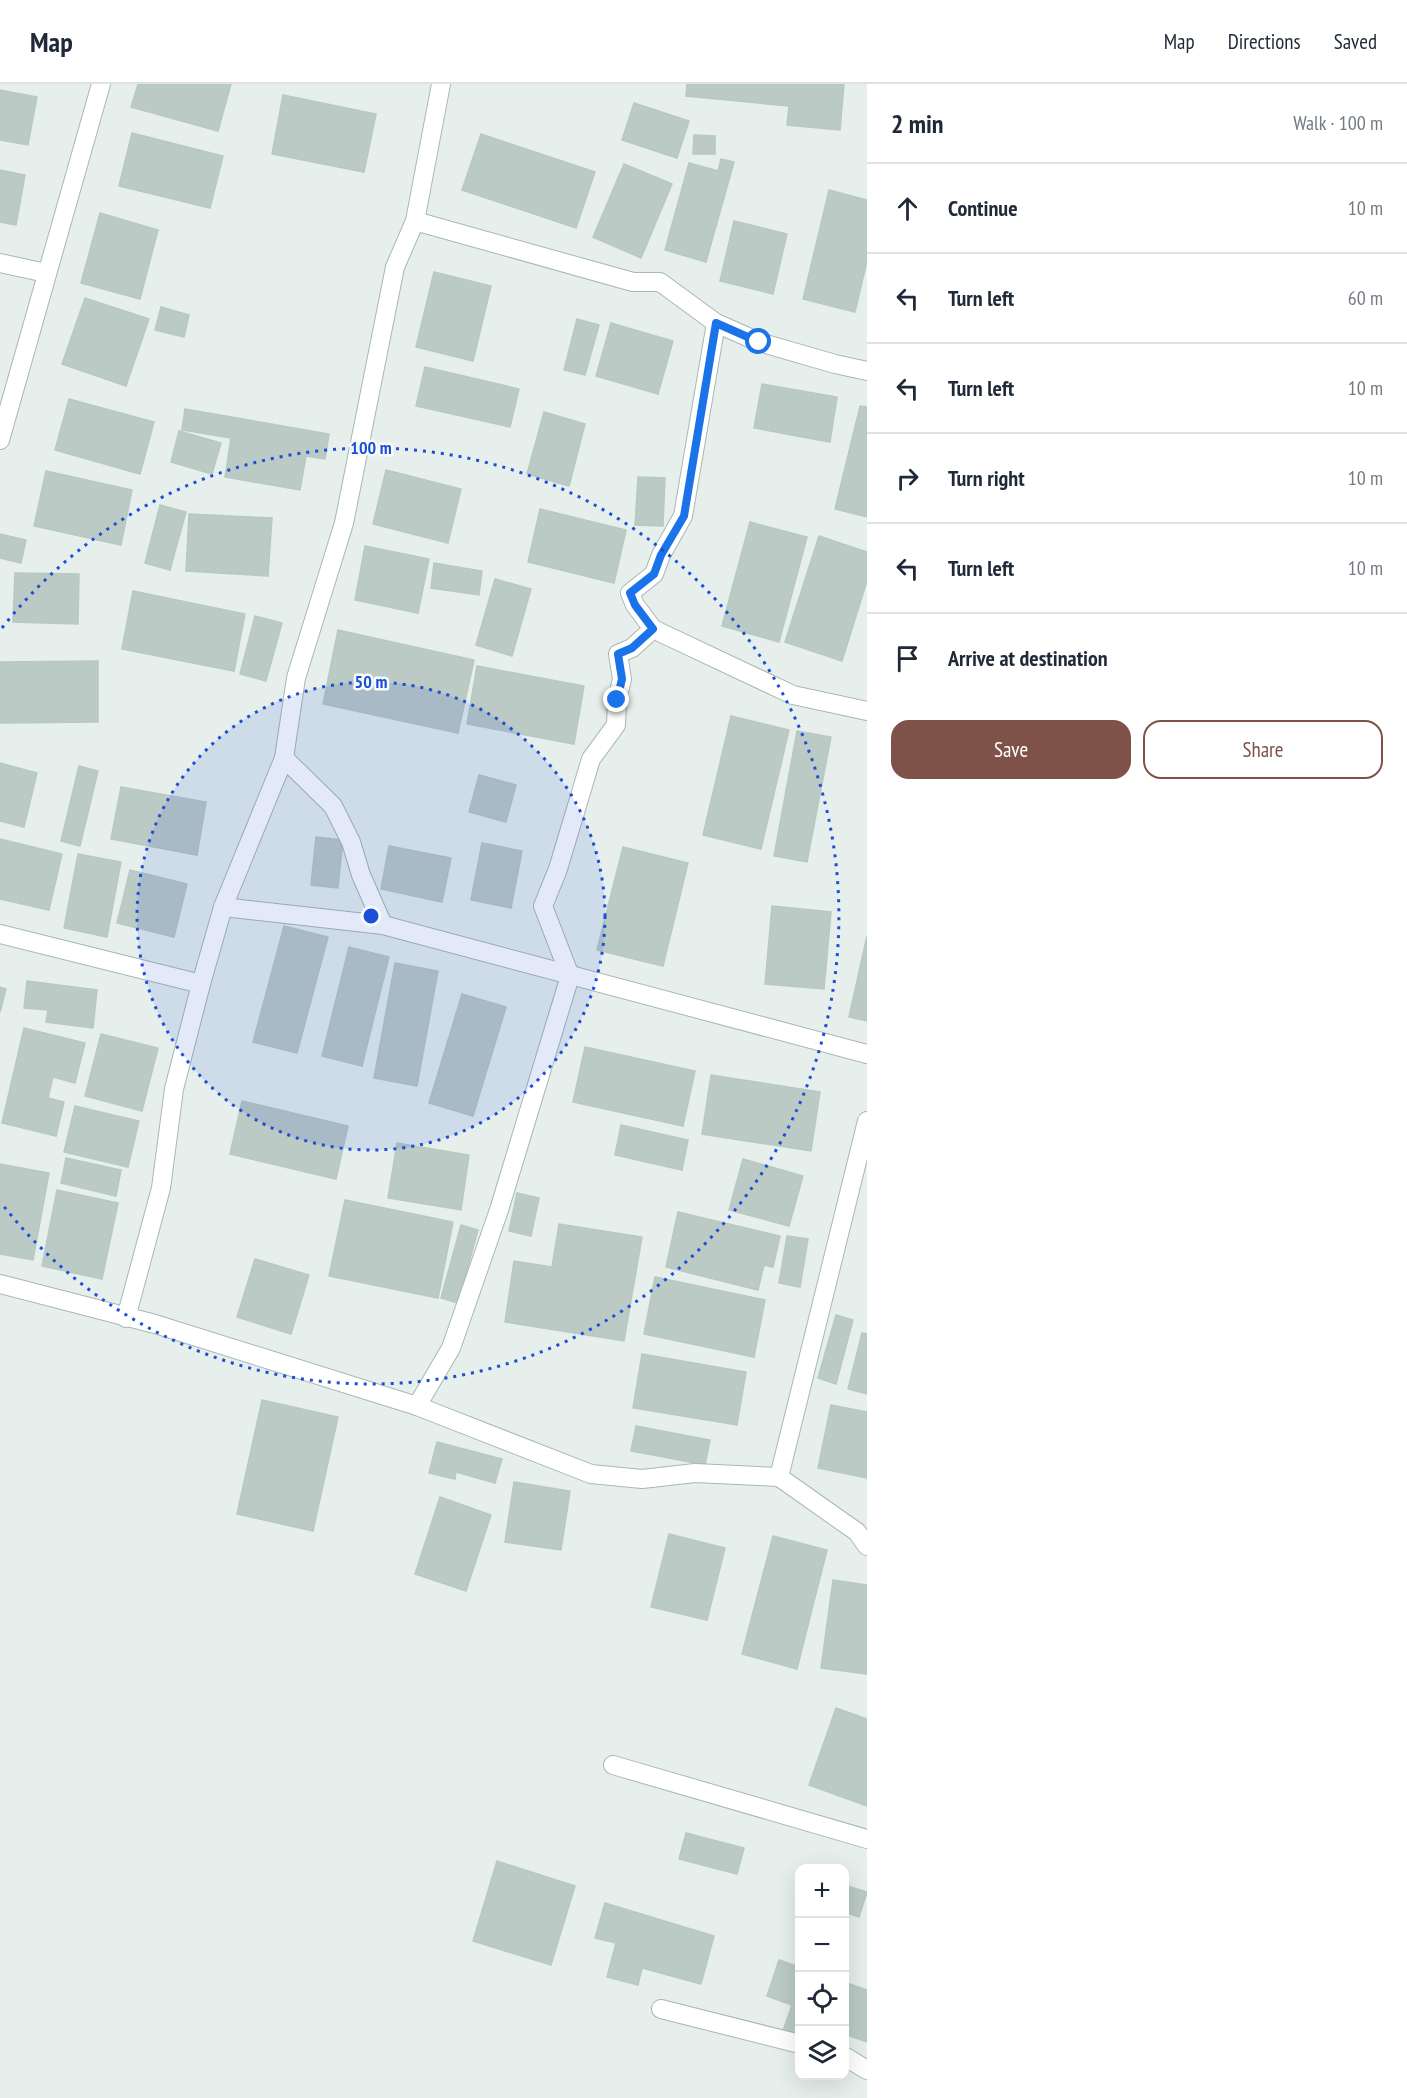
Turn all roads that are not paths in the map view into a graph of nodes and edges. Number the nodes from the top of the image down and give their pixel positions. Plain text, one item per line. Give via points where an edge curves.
1 (101, 84) edge
2 (441, 84) edge
3 (415, 221) junction
4 (0, 262) edge
5 (46, 273) junction
6 (716, 323) junction
7 (867, 371) edge
8 (0, 440) edge
9 (653, 629) junction
10 (867, 711) edge
11 (284, 758) junction
12 (223, 907) junction
13 (383, 925) junction
14 (0, 934) edge
15 (570, 976) junction
16 (201, 984) junction
17 (867, 1054) edge
18 (867, 1121) edge
19 (0, 1284) edge
20 (126, 1318) junction
21 (417, 1406) junction
22 (779, 1477) junction
23 (867, 1546) edge
24 (613, 1765) dead end
25 (867, 1839) edge
26 (661, 2009) dead end
27 (795, 2043) edge
28 (849, 2059) edge
29 (867, 2070) edge

1 - 5 street
2 - 3 street
3 - 6 street via 633,282 660,282
3 - 11 street via 395,267 344,523 296,678
4 - 5 street
5 - 8 street
6 - 7 street via 759,342
6 - 9 street via 684,516 654,574 630,593
9 - 10 street via 793,695
9 - 15 street via 632,648 618,654 622,679 616,725 591,759 543,906
11 - 12 street
11 - 13 street via 333,806
12 - 13 street
12 - 16 street
13 - 15 street
14 - 16 street
15 - 17 street
15 - 21 street via 499,1210 452,1348
16 - 20 street via 174,1089 161,1188
18 - 22 street
19 - 20 street
20 - 21 street
21 - 22 street via 591,1474 642,1479 695,1473
22 - 23 street via 857,1532
24 - 25 street
26 - 27 street
28 - 29 street

